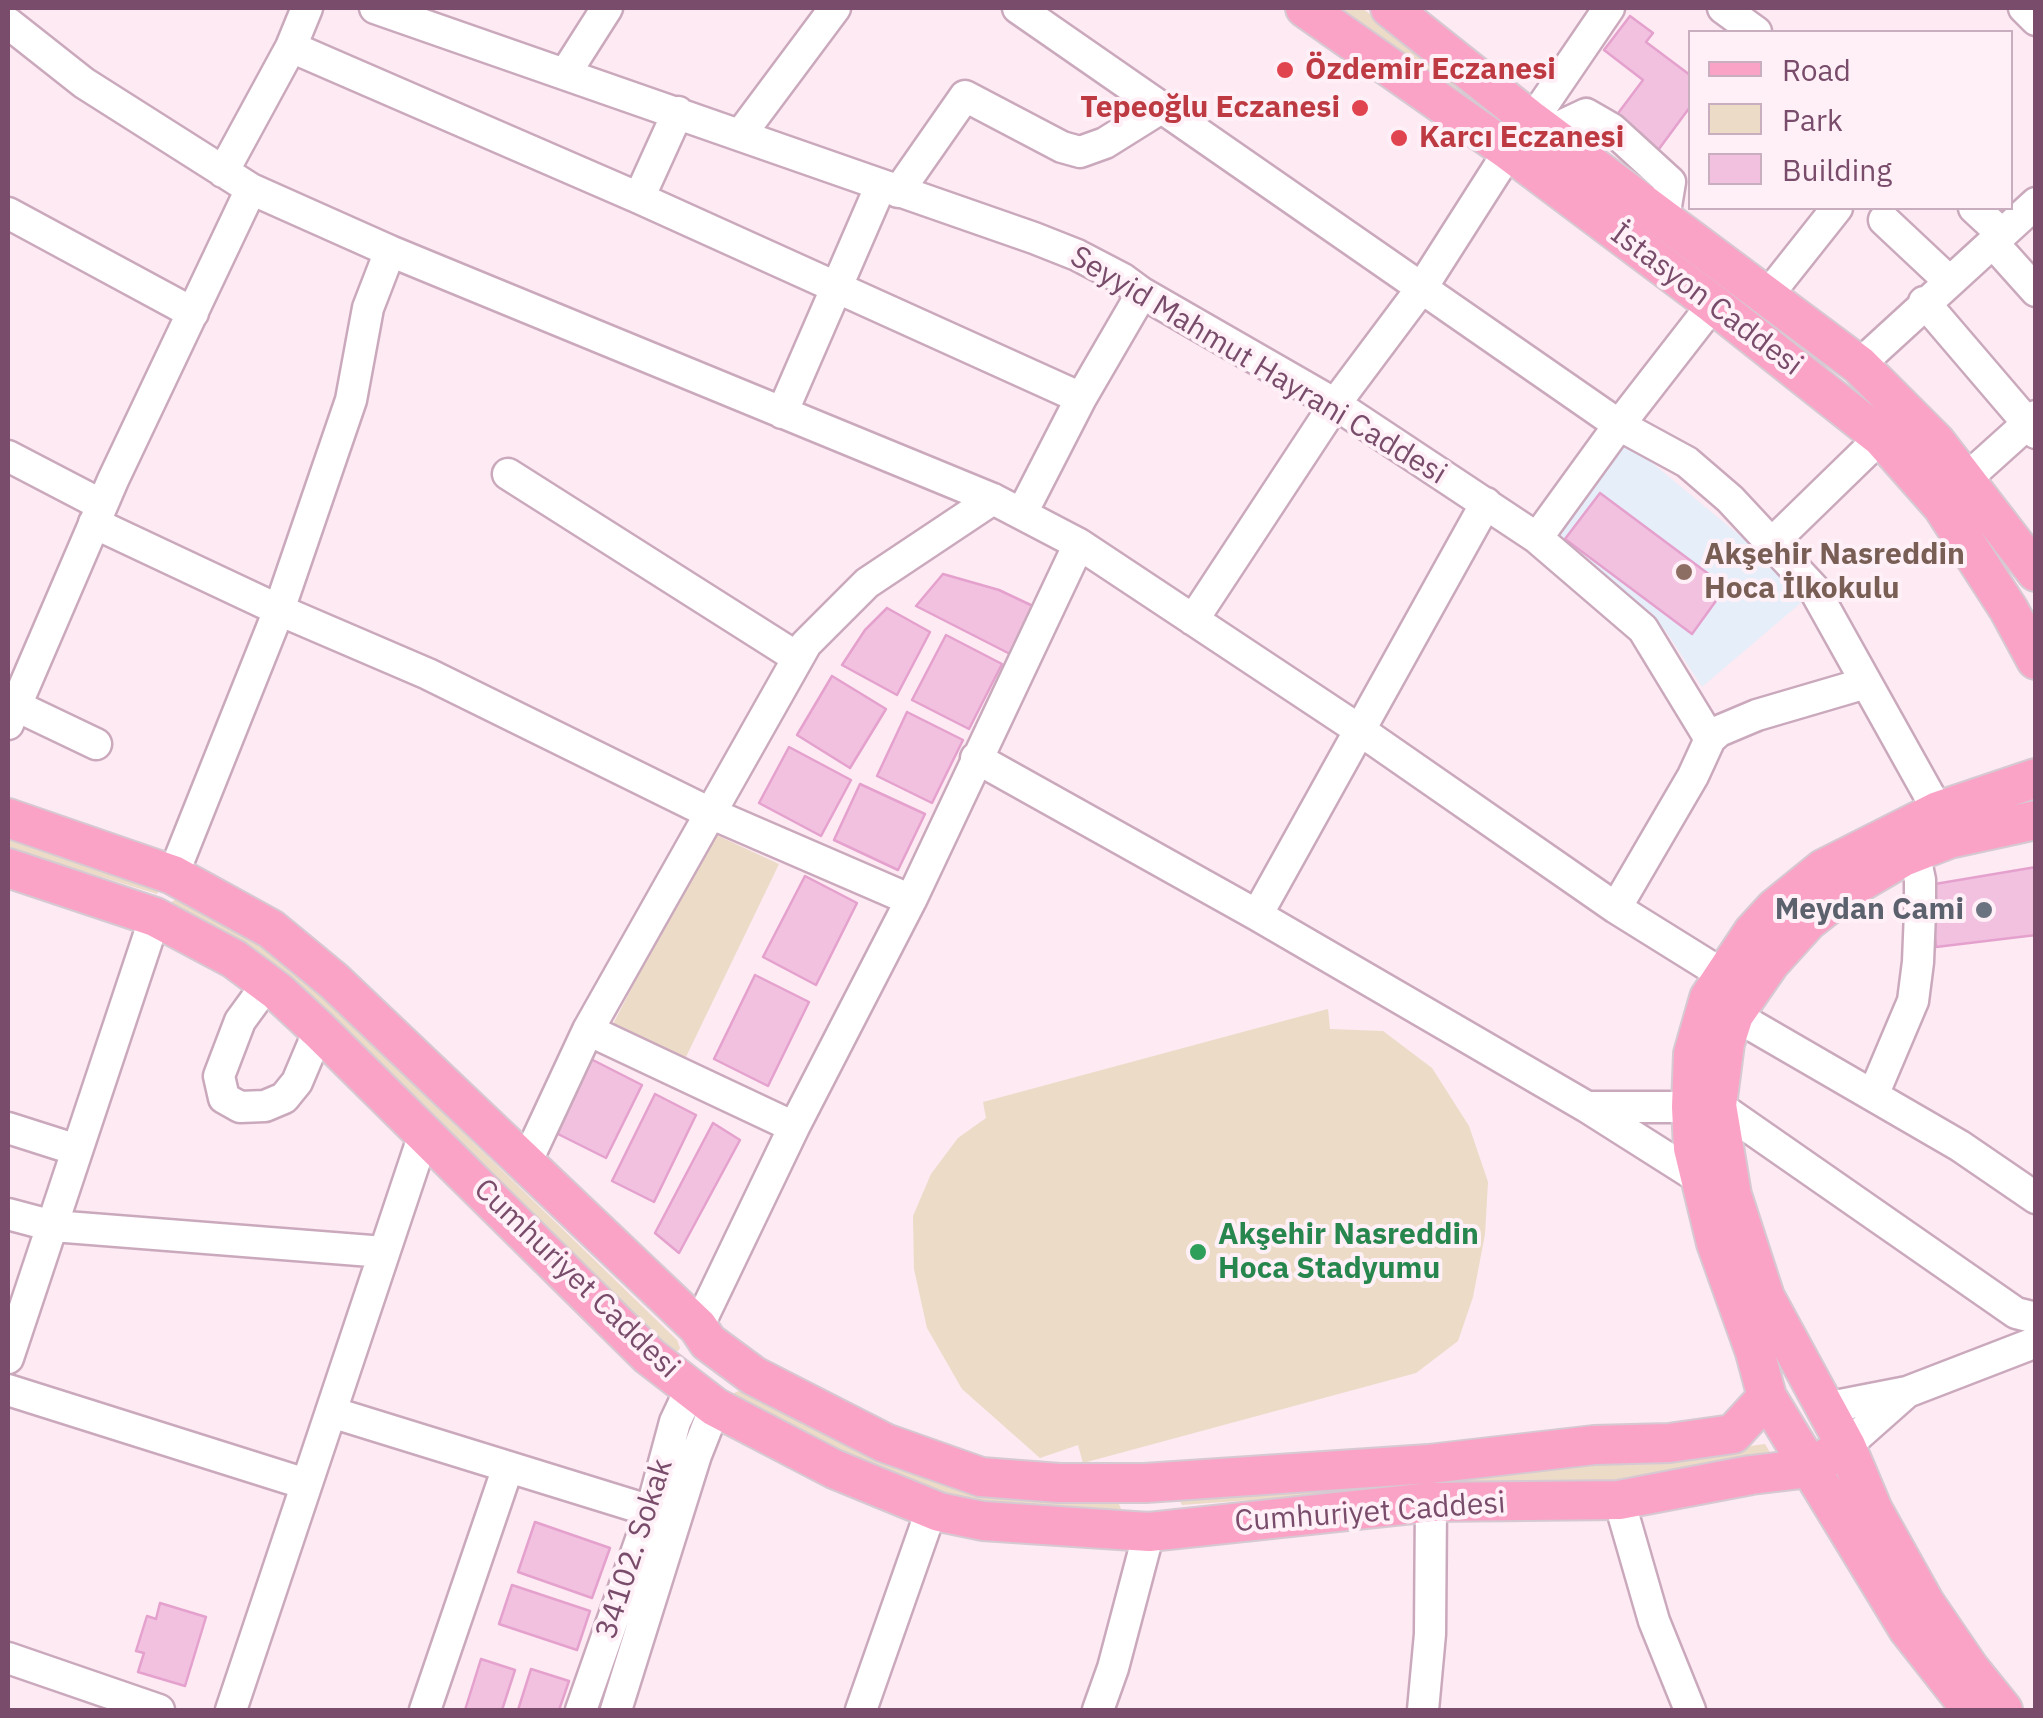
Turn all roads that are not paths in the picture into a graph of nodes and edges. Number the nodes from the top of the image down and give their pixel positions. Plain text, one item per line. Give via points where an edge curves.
1 (307, 8) edge
2 (375, 8) edge
3 (607, 8) edge
4 (834, 8) edge
5 (1018, 8) edge
6 (1305, 8) edge
7 (1390, 8) edge
8 (1609, 8) edge
9 (1723, 8) edge
10 (2024, 8) edge
11 (2036, 20) edge
12 (8, 23) edge
13 (1753, 30) edge
14 (291, 47) junction
15 (564, 74) junction
16 (1161, 108) junction
17 (678, 112) junction
18 (742, 134) junction
19 (1530, 135) junction
20 (223, 172) junction
21 (252, 189) junction
22 (889, 189) junction
23 (639, 198) junction
24 (2036, 203) edge
25 (1838, 210) edge
26 (1843, 210) edge
27 (1976, 210) edge
28 (8, 214) edge
29 (1890, 214) edge
30 (1997, 238) junction
31 (390, 251) junction
32 (1949, 281) junction
33 (838, 286) junction
34 (1421, 289) junction
35 (2036, 291) edge
36 (1142, 294) junction
37 (1768, 294) junction
38 (1924, 302) junction
39 (1713, 304) junction
40 (192, 313) junction
41 (1859, 364) junction
42 (1081, 398) junction
43 (1335, 404) junction
44 (782, 413) junction
45 (2033, 424) edge
46 (1618, 426) junction
47 (1881, 437) junction
48 (8, 456) edge
49 (508, 474) dead end
50 (1966, 479) junction
51 (993, 499) junction
52 (1486, 503) junction
53 (1022, 512) junction
54 (98, 514) junction
55 (1538, 538) junction
56 (1772, 543) junction
57 (1079, 544) junction
58 (2036, 572) edge
59 (279, 610) junction
60 (1193, 620) junction
61 (798, 658) junction
62 (2036, 660) edge
63 (1866, 683) junction
64 (10, 710) edge
65 (1361, 731) junction
66 (1710, 738) junction
67 (96, 744) dead end
68 (976, 758) junction
69 (2036, 778) edge
70 (1938, 811) junction
71 (710, 813) junction
72 (8, 818) edge
73 (2036, 820) edge
74 (1914, 852) junction
75 (8, 868) edge
76 (174, 875) junction
77 (910, 900) junction
78 (1616, 908) junction
79 (1256, 915) junction
80 (155, 917) junction
81 (1722, 974) junction
82 (267, 984) junction
83 (1734, 1015) junction
84 (319, 1030) junction
85 (588, 1030) junction
86 (1874, 1094) junction
87 (1704, 1106) junction
88 (1587, 1107) junction
89 (794, 1127) junction
90 (8, 1128) edge
91 (428, 1136) junction
92 (77, 1150) junction
93 (526, 1164) junction
94 (1698, 1178) junction
95 (2036, 1198) edge
96 (8, 1214) edge
97 (53, 1226) junction
98 (384, 1252) junction
99 (2036, 1318) edge
100 (708, 1339) junction
101 (2035, 1343) edge
102 (8, 1358) edge
103 (8, 1390) edge
104 (1907, 1392) junction
105 (702, 1397) junction
106 (1825, 1408) junction
107 (331, 1412) junction
108 (1759, 1417) junction
109 (1846, 1446) junction
110 (1429, 1464) junction
111 (508, 1466) junction
112 (1810, 1468) junction
113 (1145, 1483) junction
114 (306, 1484) junction
115 (1619, 1500) junction
116 (1431, 1502) junction
117 (932, 1508) junction
118 (651, 1511) junction
119 (1148, 1532) junction
120 (8, 1658) edge
121 (158, 1710) edge
122 (230, 1710) edge
123 (425, 1710) edge
124 (581, 1710) edge
125 (616, 1710) edge
126 (861, 1710) edge
127 (1098, 1710) edge
128 (1423, 1710) edge
129 (1690, 1710) edge
130 (1973, 1710) edge
131 (2003, 1710) edge

1 - 14 street
2 - 15 street, Seyyid Mahmut Hayrani Caddesi
3 - 15 street
4 - 18 street
5 - 16 street
6 - 19 main road, İstasyon Caddesi
7 - 19 main road, İstasyon Caddesi
8 - 19 street
9 - 13 street
10 - 11 street
12 - 20 street via 84,84
14 - 20 street
14 - 23 street
15 - 17 street, Seyyid Mahmut Hayrani Caddesi
16 - 22 street via 1080,152 965,96
16 - 34 street
17 - 18 street, Seyyid Mahmut Hayrani Caddesi
17 - 23 street
18 - 22 street, Seyyid Mahmut Hayrani Caddesi
19 - 34 street
19 - 37 main road, İstasyon Caddesi via 1664,218
19 - 39 main road, İstasyon Caddesi
20 - 21 street
21 - 31 street
21 - 40 street
22 - 33 street
22 - 36 street, Seyyid Mahmut Hayrani Caddesi via 1077,255
23 - 33 street
24 - 30 street
25 - 37 street
26 - 29 street via 1874,231
27 - 30 street
28 - 40 street
29 - 32 street
30 - 32 street
30 - 35 street
31 - 44 street
31 - 59 street via 368,308 351,400
32 - 38 street
33 - 42 street
33 - 44 street
34 - 43 street
34 - 46 street
36 - 42 street
36 - 43 street, Seyyid Mahmut Hayrani Caddesi
37 - 41 main road, İstasyon Caddesi
38 - 41 street
38 - 45 street
39 - 46 street
39 - 47 main road, İstasyon Caddesi
40 - 54 street
41 - 50 main road, İstasyon Caddesi
42 - 53 street
43 - 52 street, Seyyid Mahmut Hayrani Caddesi
43 - 60 street
44 - 51 street
45 - 50 street
46 - 55 street
46 - 56 street via 1687,462
47 - 56 street
47 - 62 main road, İstasyon Caddesi via 1942,506
48 - 54 street
49 - 61 street
50 - 58 main road, İstasyon Caddesi
51 - 53 street
51 - 61 street via 867,583
52 - 55 street, Seyyid Mahmut Hayrani Caddesi
52 - 65 street
53 - 57 street
54 - 59 street
54 - 64 street
55 - 66 street, Seyyid Mahmut Hayrani Caddesi via 1643,629
56 - 63 street via 1814,590
57 - 60 street
57 - 68 street
59 - 71 street via 428,674
59 - 76 street
60 - 65 street
61 - 71 street
63 - 66 street via 1757,716
63 - 70 street
64 - 67 street
65 - 78 street
65 - 79 street
66 - 78 street
68 - 77 street
68 - 79 street
69 - 70 main road
70 - 81 main road via 1823,869 1775,908
71 - 77 street
71 - 85 street
72 - 76 main road, Cumhuriyet Caddesi
73 - 74 main road
74 - 83 main road via 1808,920
74 - 86 street via 1920,912 1913,1002
75 - 80 main road, Cumhuriyet Caddesi
76 - 80 main road
76 - 93 main road, Cumhuriyet Caddesi via 245,912 299,951
77 - 89 street
78 - 81 street
79 - 88 street
80 - 82 main road, Cumhuriyet Caddesi
80 - 92 street
81 - 87 main road via 1693,1054
82 - 84 main road, Cumhuriyet Caddesi
82 - 84 street via 240,1021 219,1076 224,1098 240,1107 284,1098
83 - 86 street
83 - 87 main road
84 - 91 main road, Cumhuriyet Caddesi
85 - 89 street
85 - 93 street
86 - 95 street
87 - 88 street
87 - 94 main road
87 - 99 street via 2016,1313
87 - 106 main road via 1756,1275
88 - 94 street
89 - 100 street
90 - 92 street
91 - 98 street
91 - 105 main road, Cumhuriyet Caddesi via 649,1356
92 - 97 street
93 - 100 main road, Cumhuriyet Caddesi
94 - 108 main road via 1755,1352
96 - 97 street
97 - 98 street
97 - 102 street
98 - 107 street
100 - 105 main road
100 - 113 main road, Cumhuriyet Caddesi via 754,1376 946,1467 1002,1481
101 - 104 street
103 - 114 street
104 - 106 street
104 - 109 street
105 - 117 main road, Cumhuriyet Caddesi via 834,1469
105 - 118 street, 34102. Sokak via 675,1422
105 - 125 street, 34102. Sokak via 696,1454
106 - 108 main road, Cumhuriyet Caddesi
106 - 109 main road
107 - 111 street
107 - 114 street
108 - 110 main road, Cumhuriyet Caddesi via 1669,1442
108 - 112 main road
109 - 112 main road
109 - 131 main road via 1925,1603
110 - 113 main road, Cumhuriyet Caddesi
110 - 116 main road
111 - 118 street
111 - 123 street
112 - 115 main road, Cumhuriyet Caddesi
112 - 130 main road via 1908,1629
113 - 119 main road
114 - 122 street
115 - 116 main road, Cumhuriyet Caddesi
115 - 129 street via 1654,1621
116 - 119 main road, Cumhuriyet Caddesi
116 - 128 street
117 - 119 main road, Cumhuriyet Caddesi via 983,1521
117 - 126 street
118 - 124 street, 34102. Sokak
119 - 127 street
120 - 121 street

